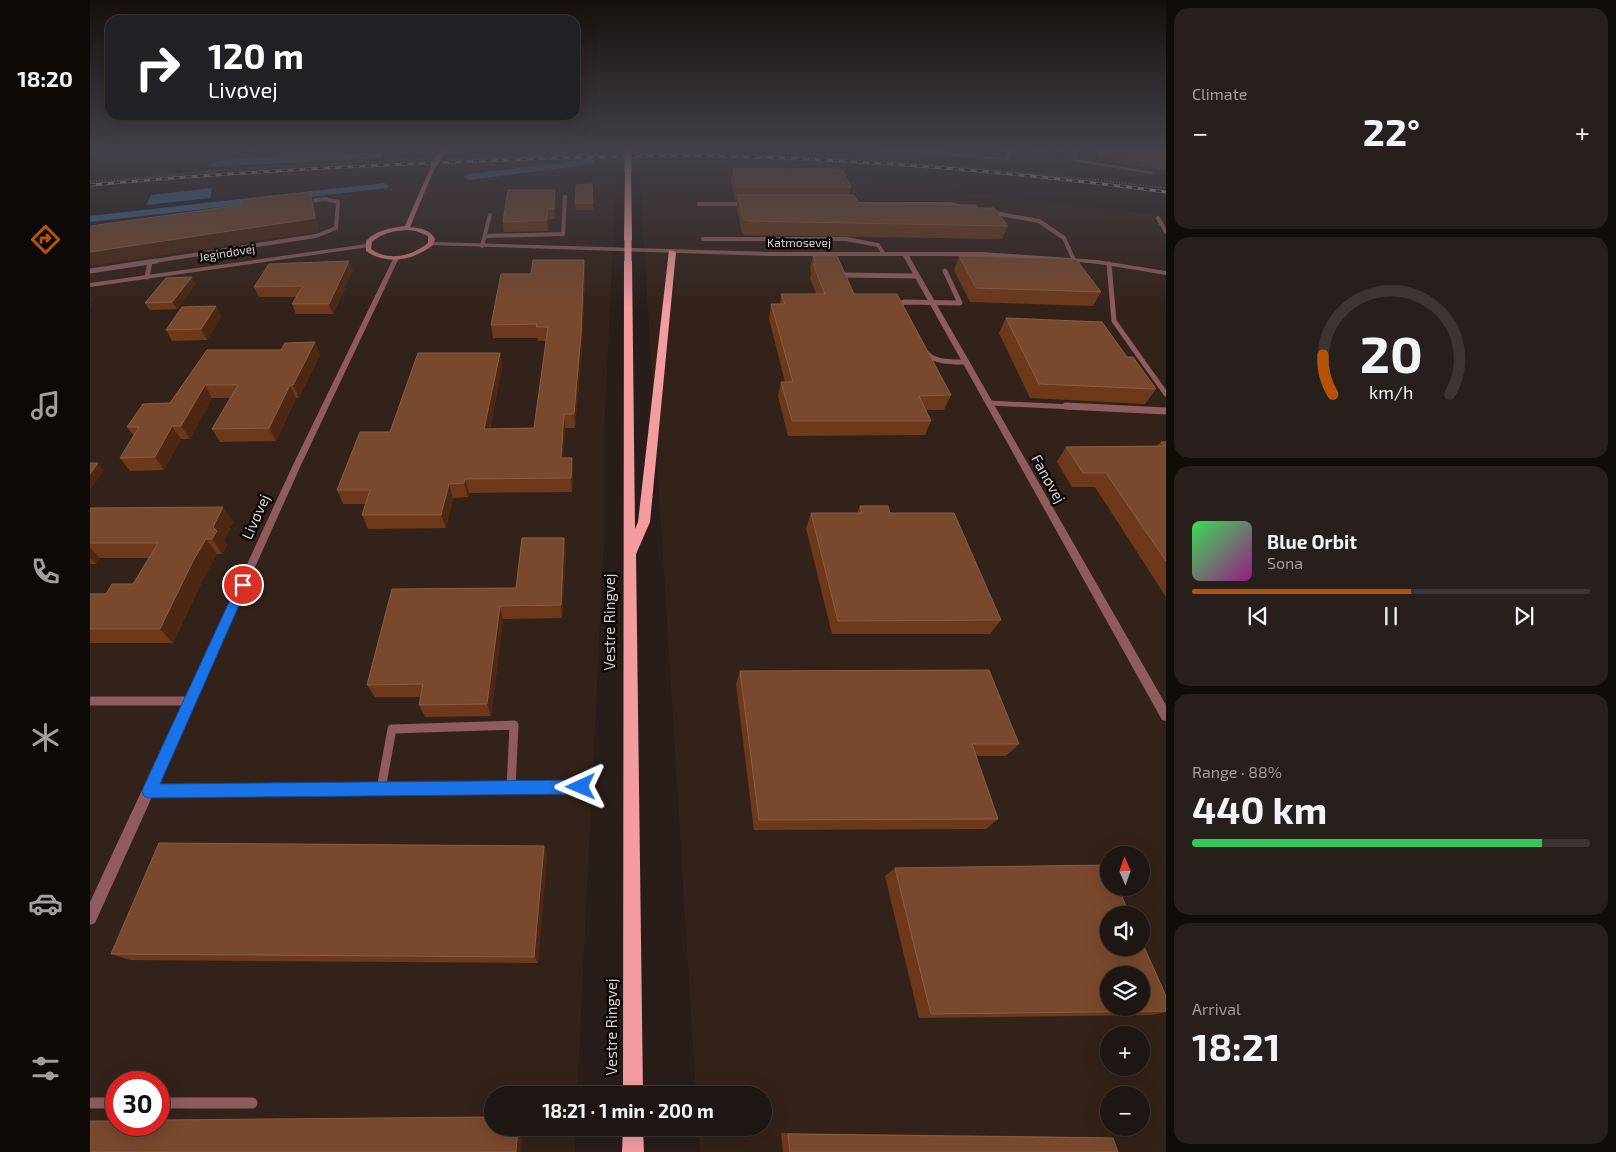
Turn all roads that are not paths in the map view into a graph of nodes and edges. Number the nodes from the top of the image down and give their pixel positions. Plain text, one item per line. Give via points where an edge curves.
1 (338, 203) edge
2 (418, 203) edge
3 (565, 203) edge
4 (628, 203) edge
5 (699, 204) dead end
6 (748, 204) edge
7 (844, 204) edge
8 (970, 208) edge
9 (980, 210) edge
10 (490, 215) dead end
11 (1158, 218) dead end
12 (407, 228) junction
13 (1166, 232) edge
14 (485, 236) junction
15 (703, 239) dead end
16 (431, 244) junction
17 (367, 246) junction
18 (482, 246) junction
19 (672, 252) junction
20 (884, 254) junction
21 (905, 254) junction
22 (396, 258) junction
23 (1074, 260) junction
24 (150, 262) junction
25 (1110, 264) junction
26 (90, 271) edge
27 (945, 271) dead end
28 (1166, 272) edge
29 (841, 276) edge
30 (917, 276) junction
31 (147, 277) junction
32 (90, 286) edge
33 (932, 302) junction
34 (904, 312) edge
35 (922, 346) edge
36 (966, 362) junction
37 (1166, 394) edge
38 (989, 403) junction
39 (1166, 410) edge
40 (630, 560) junction
41 (90, 701) edge
42 (190, 701) junction
43 (1166, 716) edge
44 (581, 787) dead end
45 (511, 788) junction
46 (381, 789) junction
47 (149, 791) junction
48 (90, 918) edge
49 (633, 1086) edge
50 (90, 1103) edge
51 (105, 1103) edge
52 (170, 1103) edge
53 (252, 1103) dead end
54 (633, 1136) edge
55 (633, 1152) edge

1 - 24 lane via 336,228 330,232
2 - 12 street, bridge
3 - 14 lane via 563,234
4 - 40 main road, Vestre Ringvej, bridge
5 - 6 lane
7 - 8 lane via 950,204
9 - 23 lane via 1038,221 1064,238
10 - 14 lane
11 - 13 lane
12 - 16 street via 430,235
12 - 17 street via 380,234
14 - 18 lane
15 - 20 lane via 846,240 878,245
16 - 18 street, Katmosevej
16 - 22 street via 418,253
17 - 22 street via 378,256
17 - 31 street, Jegindøvej
18 - 19 street, Katmosevej
19 - 20 street, Katmosevej
19 - 40 main road via 644,522
20 - 21 street, Katmosevej
21 - 23 street, Katmosevej via 982,254
21 - 30 street, Fanøvej
22 - 42 street, Livøvej
23 - 25 street, Katmosevej
24 - 26 lane
24 - 31 lane
25 - 28 street, Katmosevej
25 - 37 lane via 1114,321
27 - 33 lane via 960,303
29 - 30 lane
30 - 33 street, Fanøvej
31 - 32 street, Jegindøvej
33 - 34 lane via 899,304
33 - 36 street, Fanøvej
35 - 36 lane via 927,355 946,362
36 - 38 street, Fanøvej
38 - 39 lane
38 - 43 street, Fanøvej
40 - 49 main road, Vestre Ringvej
41 - 42 lane
42 - 47 street, Livøvej
44 - 45 street
45 - 46 street
45 - 46 lane via 514,725 392,729
46 - 47 street
47 - 48 street, Livøvej
50 - 51 lane
52 - 53 lane
54 - 55 main road

